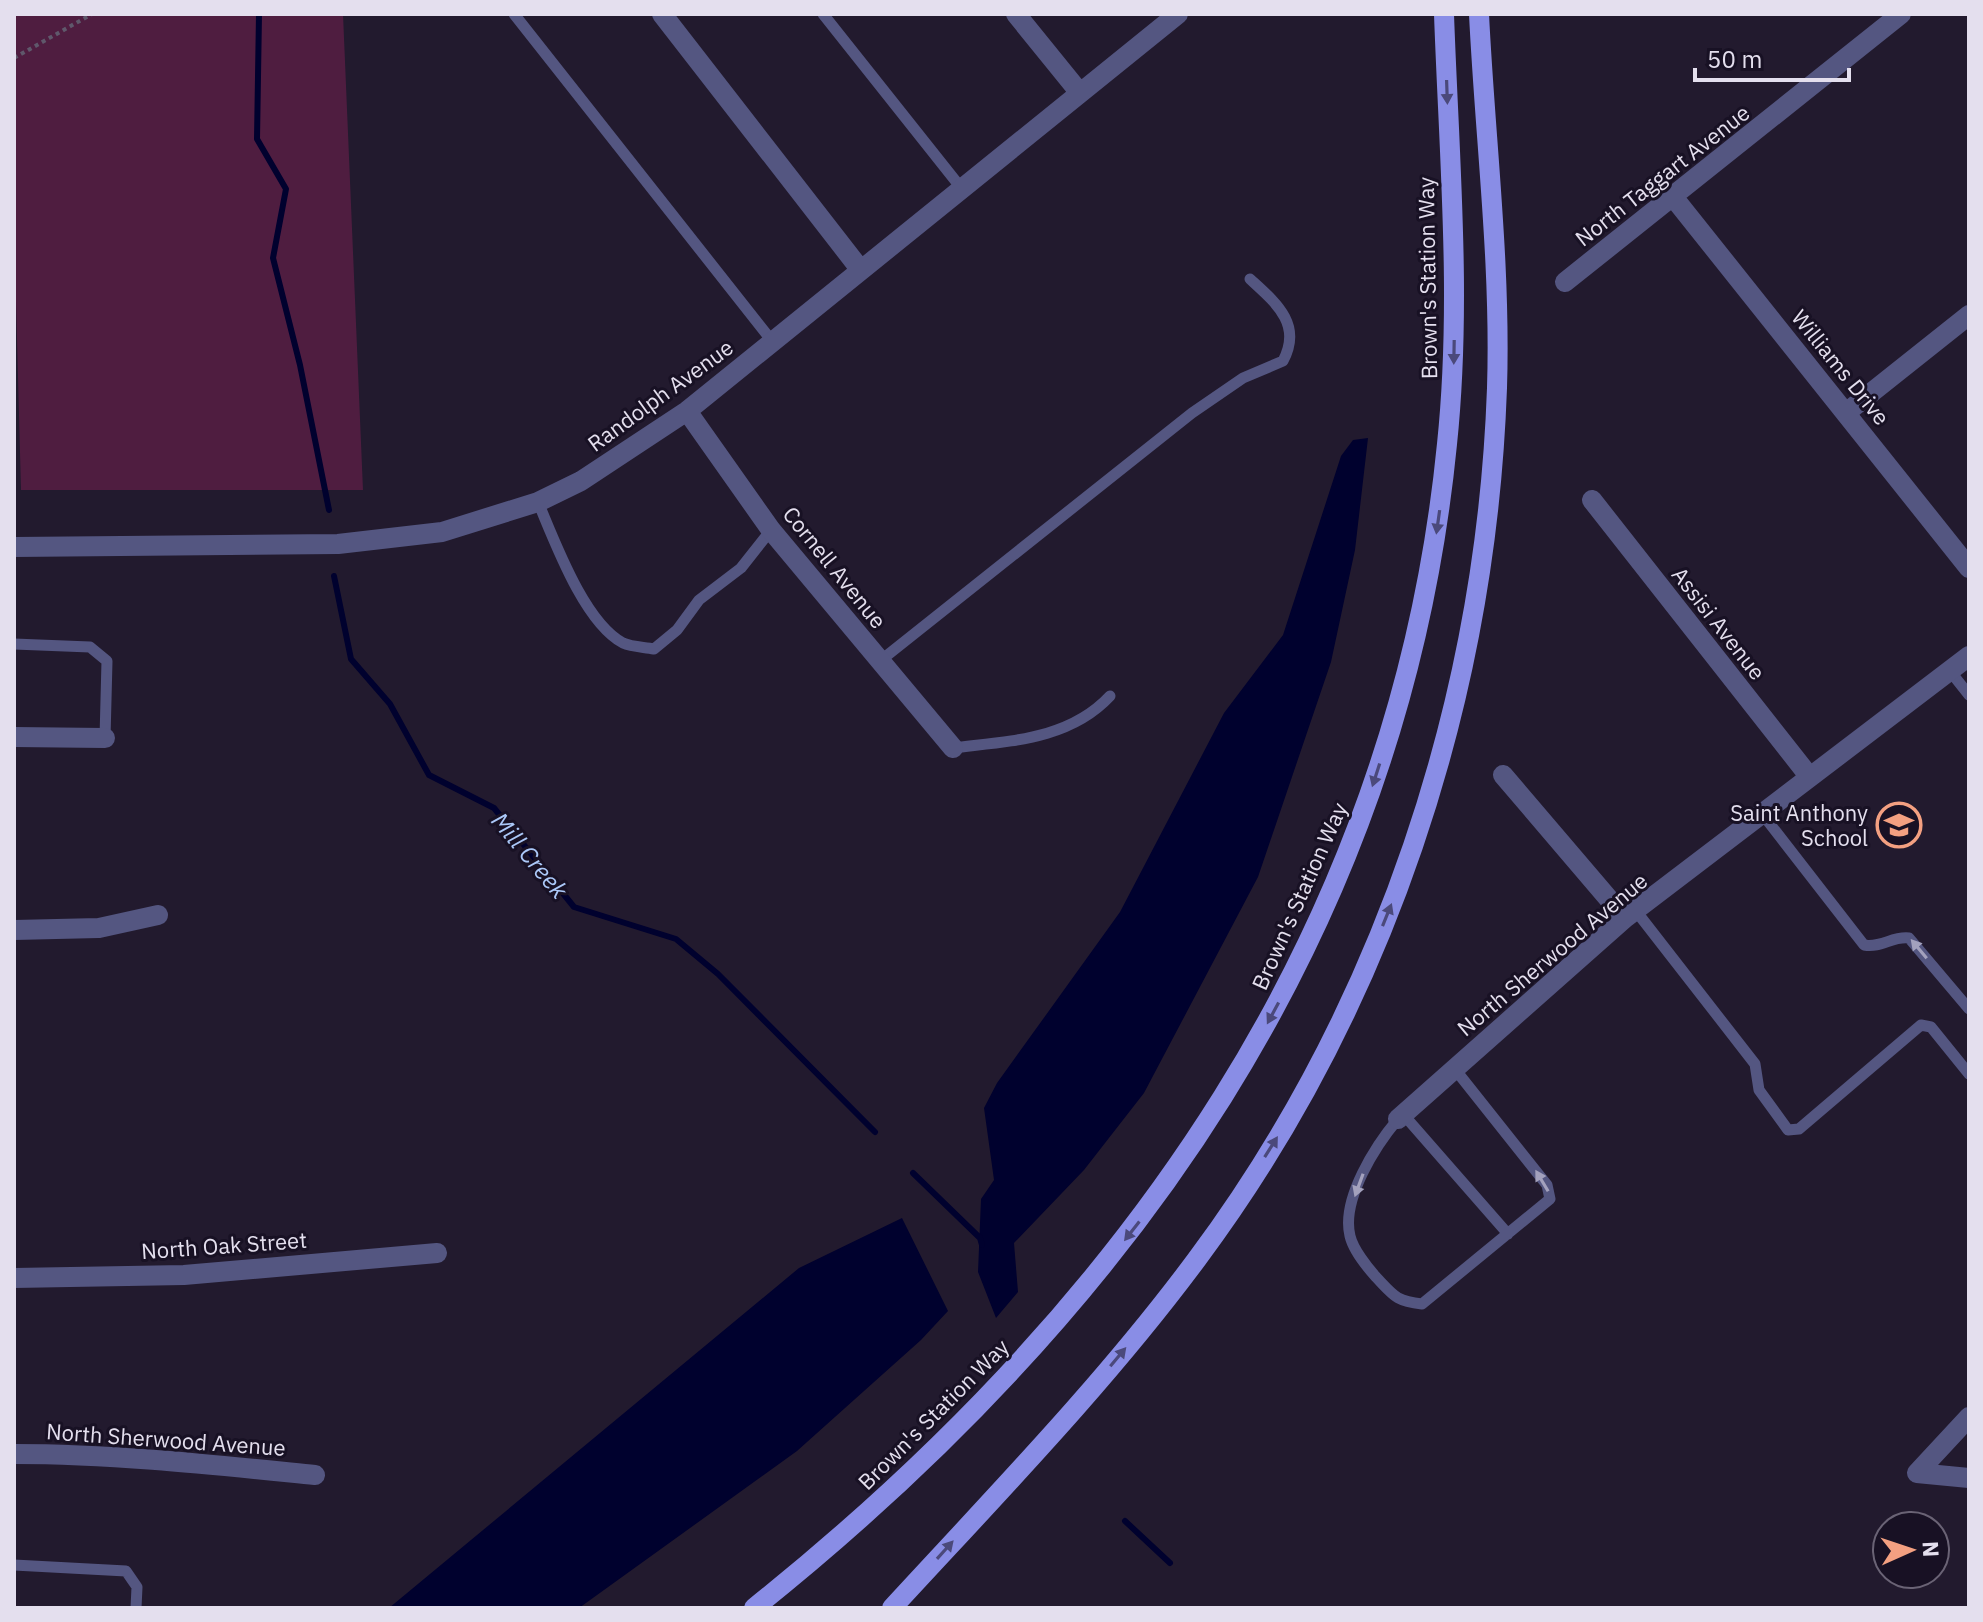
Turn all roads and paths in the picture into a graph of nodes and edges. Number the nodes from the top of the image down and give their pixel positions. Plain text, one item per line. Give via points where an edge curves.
1 (92, 14) edge
2 (514, 14) edge
3 (662, 14) edge
4 (823, 14) edge
5 (1016, 14) edge
6 (1178, 14) edge
7 (1444, 14) edge
8 (1479, 14) edge
9 (1901, 14) edge
10 (14, 58) edge
11 (1080, 93) junction
12 (962, 189) junction
13 (1674, 198) junction
14 (860, 269) junction
15 (1250, 279) dead end
16 (1565, 282) dead end
17 (1969, 315) edge
18 (772, 341) junction
19 (687, 411) junction
20 (1847, 412) junction
21 (1592, 500) dead end
22 (538, 502) junction
23 (771, 530) junction
24 (14, 547) edge
25 (1969, 568) edge
26 (14, 644) edge
27 (1969, 656) edge
28 (880, 661) junction
29 (1950, 671) junction
30 (1969, 695) edge
31 (1110, 696) dead end
32 (14, 737) edge
33 (105, 738) joint
34 (953, 748) joint
35 (1503, 775) dead end
36 (1809, 776) junction
37 (1763, 815) junction
38 (1630, 914) junction
39 (158, 915) dead end
40 (14, 930) edge
41 (1969, 1009) edge
42 (1454, 1068) junction
43 (1969, 1074) edge
44 (1401, 1116) junction
45 (1508, 1234) junction
46 (437, 1253) dead end
47 (14, 1278) edge
48 (1969, 1417) edge
49 (14, 1454) edge
50 (315, 1475) dead end
51 (1969, 1478) edge
52 (14, 1565) edge
53 (136, 1608) edge
54 (754, 1608) edge
55 (892, 1608) edge

1 - 10 path
2 - 18 lane
3 - 14 street
4 - 12 lane
5 - 11 street
6 - 11 street, Randolph Avenue
7 -> 54 main road, Brown's Station Way via 1455,288 1453,373 1438,526 1400,697 1363,814 1324,907 1293,975 1219,1105 1176,1173 1100,1272 918,1466
55 -> 8 main road via 1105,1372 1199,1256 1317,1070 1407,867 1459,686 1479,582 1492,466 1496,284
9 - 13 street, North Taggart Avenue
11 - 12 street, Randolph Avenue
12 - 14 street, Randolph Avenue
13 - 16 street, North Taggart Avenue
13 - 20 street, Williams Drive
14 - 18 street, Randolph Avenue
15 - 28 lane via 1284,311 1292,333 1283,361 1243,378 1192,413
17 - 20 street
18 - 19 street, Randolph Avenue
19 - 22 street, Randolph Avenue via 628,453
19 - 23 street, Cornell Avenue
20 - 25 street, Williams Drive
21 - 36 street, Assisi Avenue
22 - 23 lane via 567,568 605,630 626,644 654,649 677,630 699,600 741,568
22 - 24 street, Randolph Avenue via 442,532 376,542
23 - 28 street, Cornell Avenue
26 - 33 lane via 90,647 107,661
27 - 29 street, North Sherwood Avenue
28 - 34 street, Cornell Avenue
29 - 30 lane
29 - 36 street, North Sherwood Avenue
31 - 34 lane via 1092,715 1037,738
32 - 33 street
35 - 38 street
36 - 37 street, North Sherwood Avenue
37 - 38 street, North Sherwood Avenue
41 -> 37 lane via 1909,938 1877,948 1864,945
38 - 42 street, North Sherwood Avenue
38 - 43 lane via 1755,1064 1759,1090 1788,1130 1799,1129 1921,1025 1931,1027
39 - 40 street via 99,928
42 - 44 street, North Sherwood Avenue
45 -> 42 lane via 1550,1199 1547,1185
44 - 45 lane
44 -> 45 lane via 1377,1144 1349,1216 1350,1237 1370,1271 1398,1301 1422,1304
46 - 47 street, North Oak Street via 184,1275
48 - 51 street via 1917,1473
49 - 50 street, North Sherwood Avenue via 94,1454
52 - 53 lane via 126,1571 137,1587

